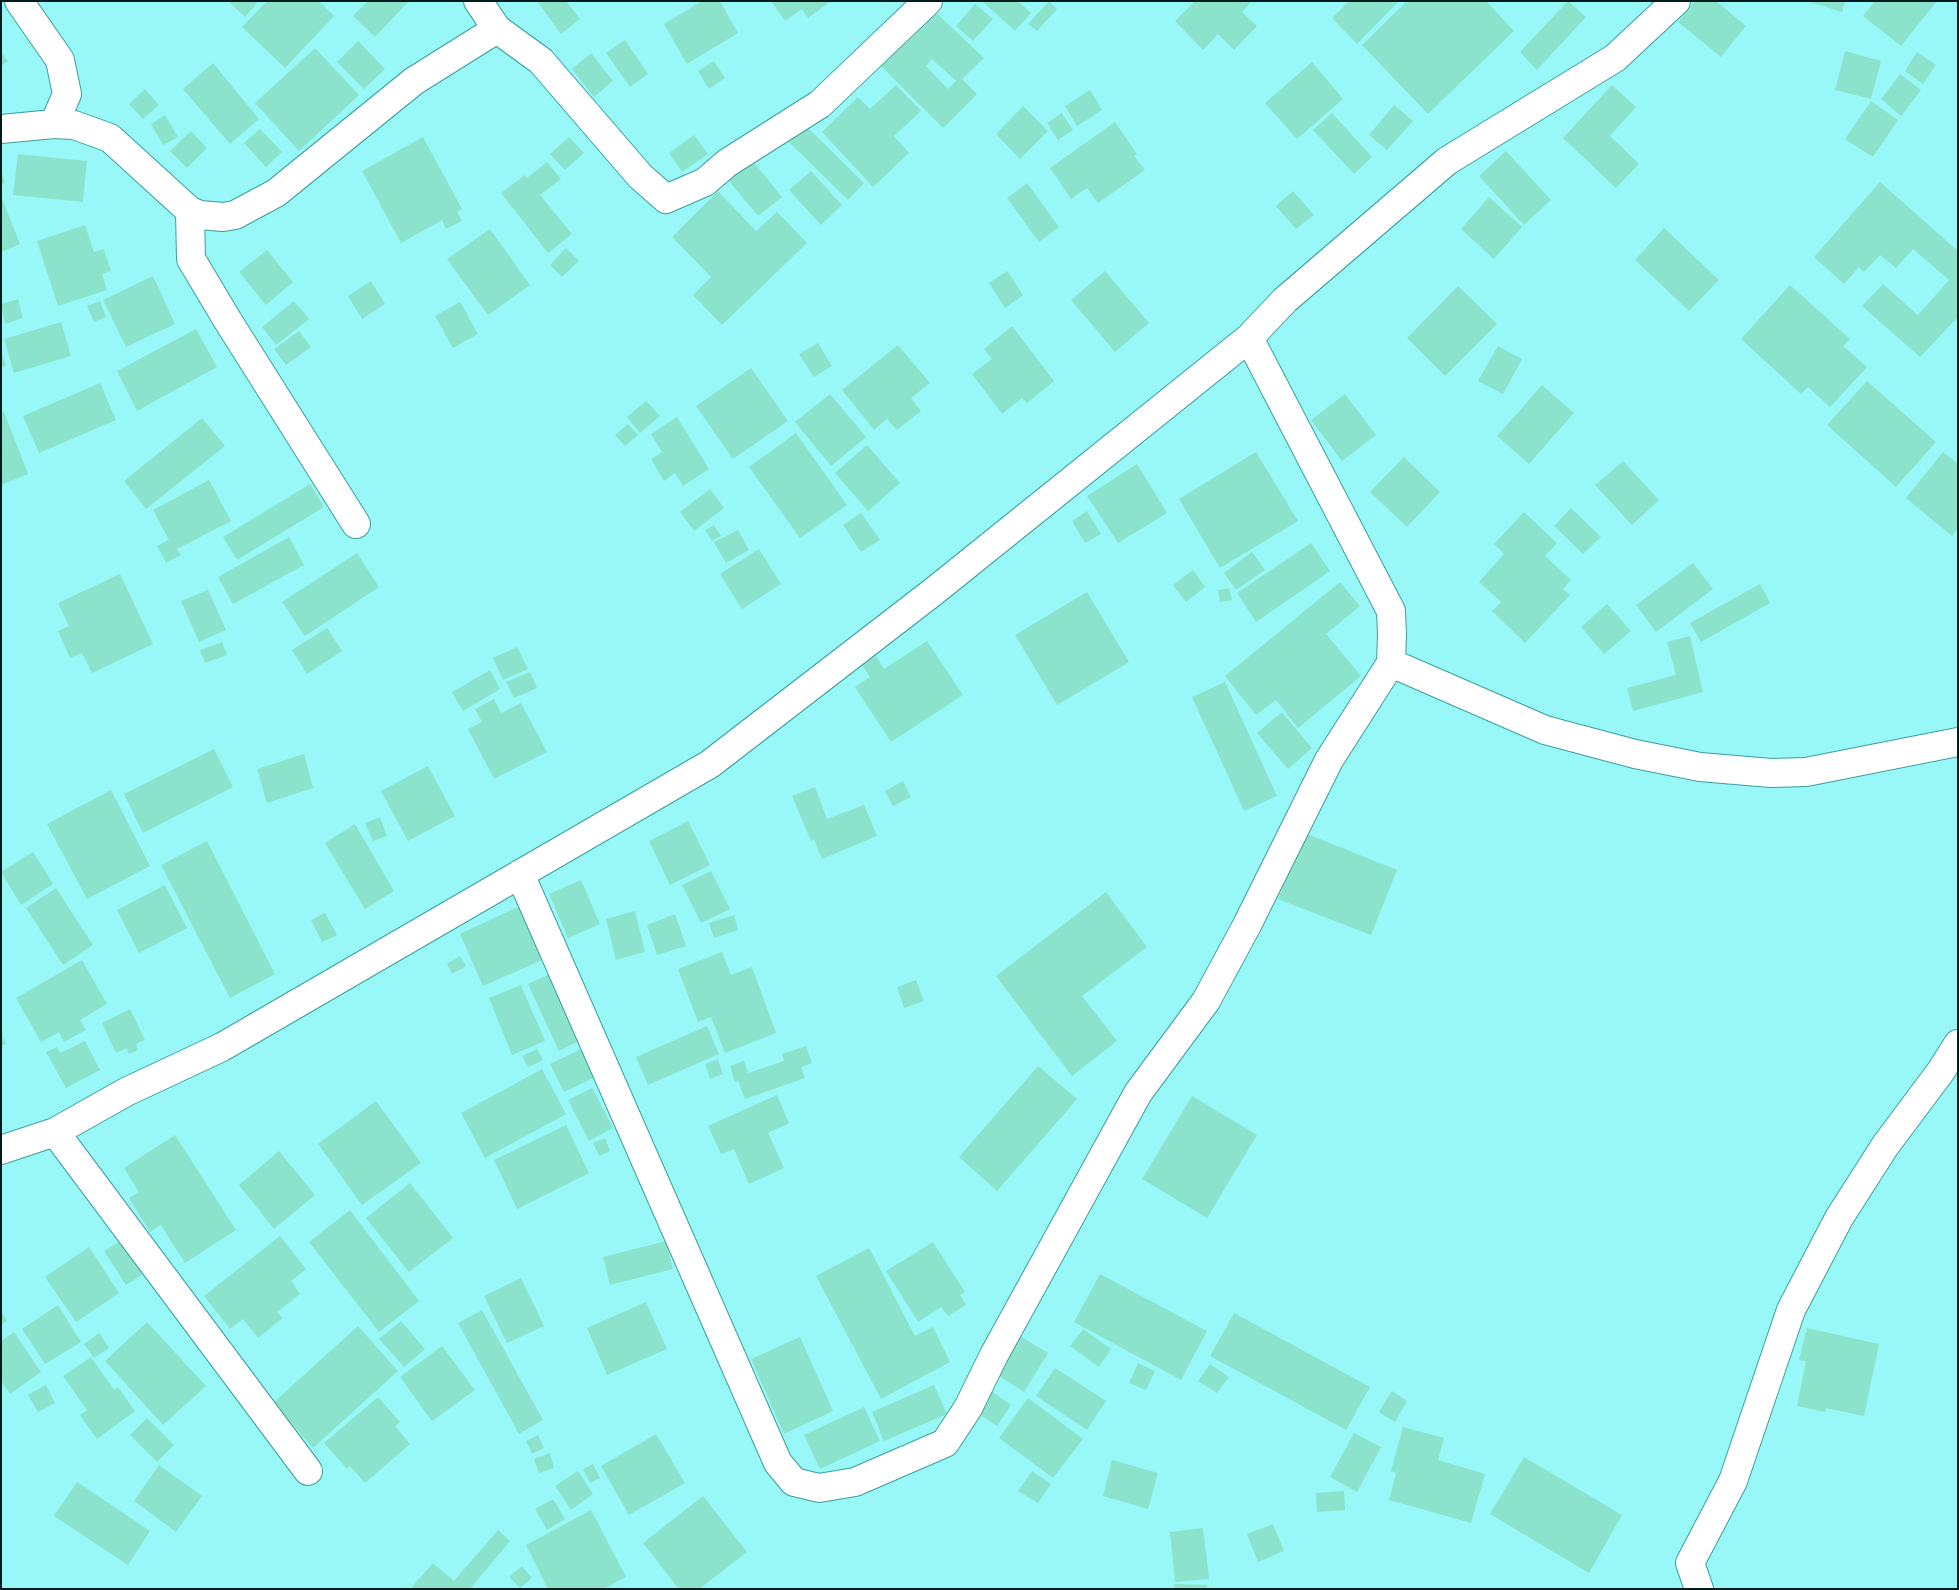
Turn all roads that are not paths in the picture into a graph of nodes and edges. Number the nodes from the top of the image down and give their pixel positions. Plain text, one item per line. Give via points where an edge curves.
1 (20, 1) edge
2 (478, 1) edge
3 (928, 1) edge
4 (1676, 1) edge
5 (497, 29) junction
6 (54, 124) junction
7 (1, 129) edge
8 (190, 211) junction
9 (1248, 338) junction
10 (356, 524) dead end
11 (1391, 663) junction
12 (1958, 742) edge
13 (520, 874) junction
14 (1958, 1044) edge
15 (55, 1132) junction
16 (1, 1150) edge
17 (308, 1471) dead end
18 (1699, 1589) edge

1 - 6 street via 60,60 67,94
2 - 5 street
3 - 5 street via 820,104 727,163 705,182 666,199 640,176 541,61
4 - 9 street via 1616,58 1447,162 1284,300
5 - 8 street via 414,81 276,192 235,215 200,215
6 - 7 street
6 - 8 street via 74,125 110,138
8 - 10 street via 192,259
9 - 11 street via 1391,610
9 - 13 street via 934,592 710,764
11 - 12 street via 1545,730 1700,767 1771,773 1806,772
11 - 13 street via 1329,760 1206,1001 1138,1093 968,1408 945,1443 855,1482 819,1488 794,1482 778,1463
13 - 15 street via 230,1042 126,1092
14 - 18 street via 1884,1146 1839,1218 1792,1310 1733,1481 1690,1563
15 - 16 street
15 - 17 street

